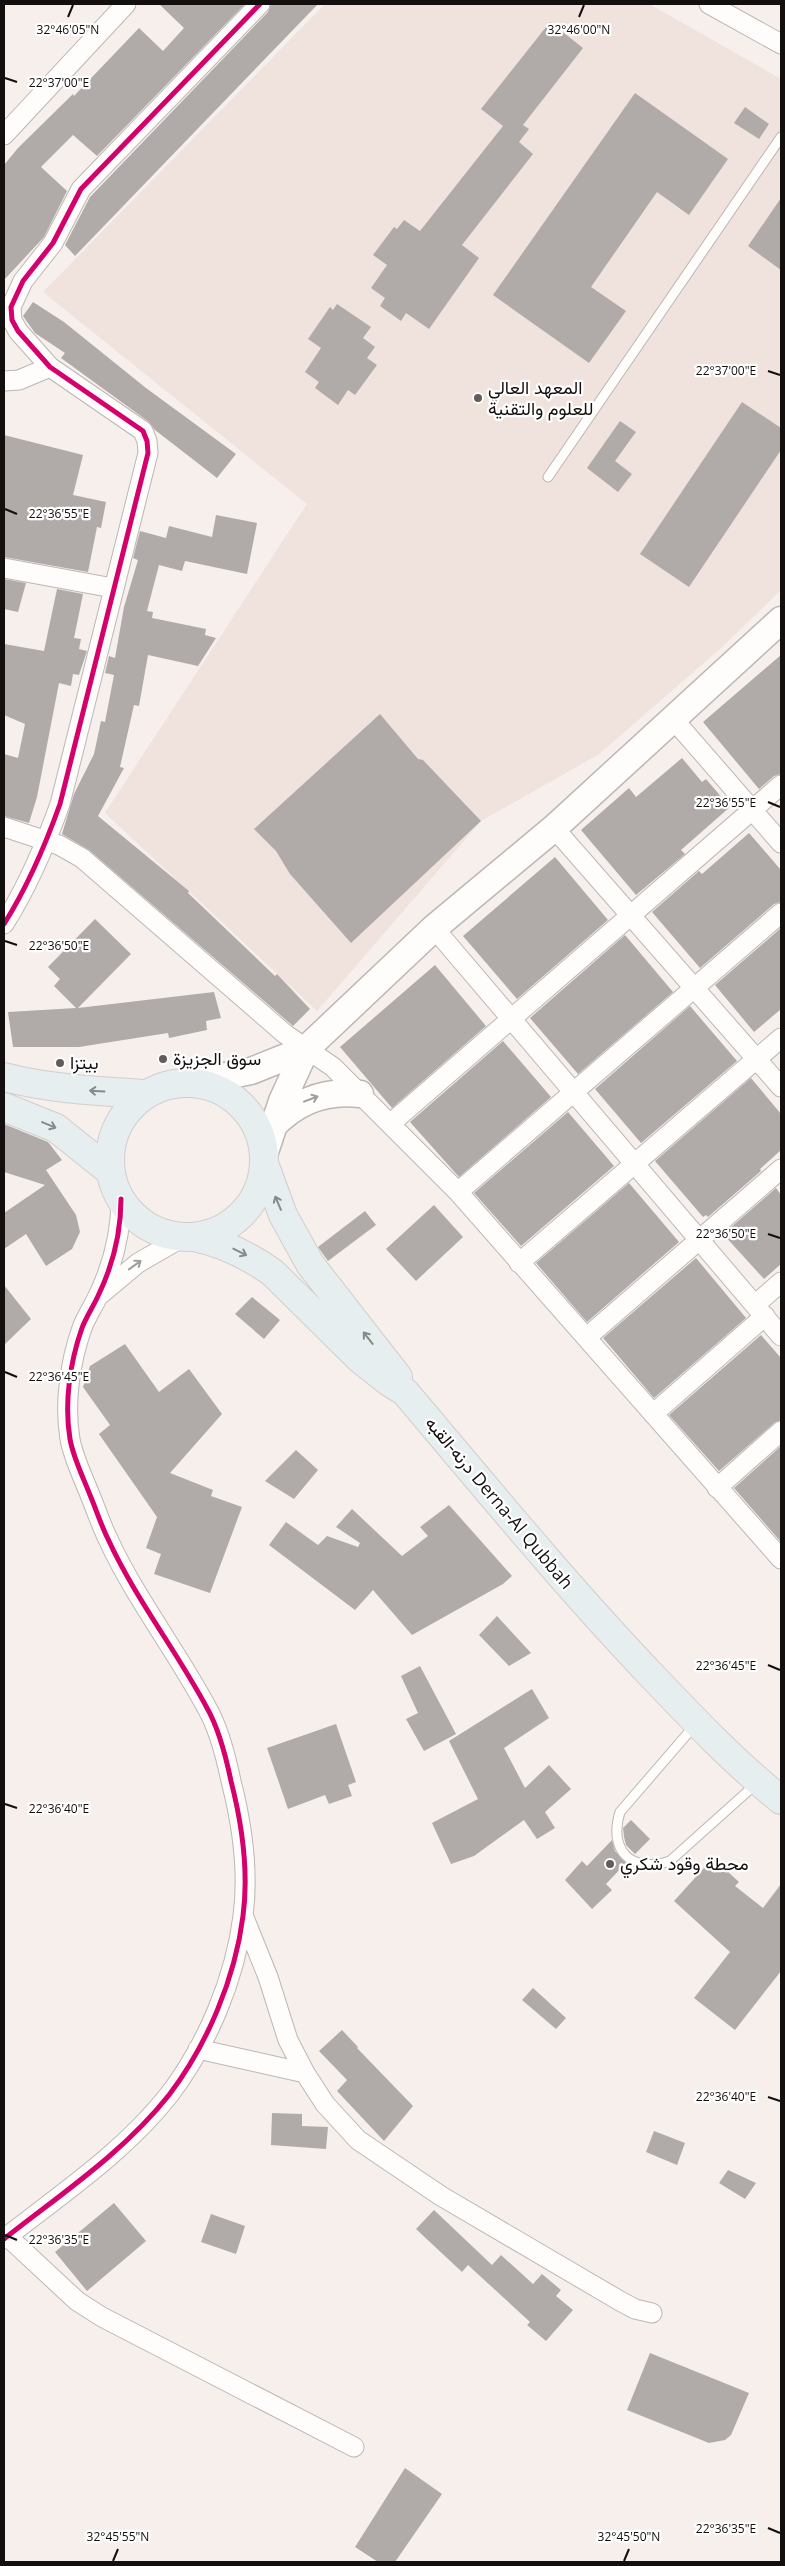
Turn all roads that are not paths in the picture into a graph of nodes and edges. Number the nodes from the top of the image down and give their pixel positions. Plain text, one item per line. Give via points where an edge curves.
1 (126, 4) edge
2 (260, 4) edge
3 (709, 4) edge
4 (781, 44) edge
5 (4, 135) edge
6 (781, 137) edge
7 (50, 366) junction
8 (4, 381) edge
9 (548, 477) dead end
10 (4, 568) edge
11 (113, 588) junction
12 (781, 620) edge
13 (674, 720) junction
14 (781, 785) edge
15 (753, 810) junction
16 (4, 827) edge
17 (554, 828) junction
18 (47, 840) junction
19 (781, 843) edge
20 (781, 913) edge
21 (630, 915) junction
22 (4, 924) edge
23 (434, 928) junction
24 (694, 988) junction
25 (511, 1018) junction
26 (781, 1038) edge
27 (306, 1049) junction
28 (757, 1059) junction
29 (4, 1077) edge
30 (195, 1082) junction
31 (781, 1087) edge
32 (574, 1092) junction
33 (145, 1094) junction
34 (360, 1094) junction
35 (4, 1107) edge
36 (390, 1124) junction
37 (272, 1128) junction
38 (264, 1160) junction
39 (635, 1164) junction
40 (781, 1169) edge
41 (111, 1172) junction
42 (458, 1192) junction
43 (121, 1199) junction
44 (188, 1237) junction
45 (700, 1240) junction
46 (519, 1263) junction
47 (781, 1282) edge
48 (98, 1296) junction
49 (760, 1311) junction
50 (781, 1336) edge
51 (587, 1337) junction
52 (405, 1392) junction
53 (653, 1414) junction
54 (781, 1431) edge
55 (717, 1488) junction
56 (781, 1559) edge
57 (697, 1723) junction
58 (758, 1782) junction
59 (781, 1800) edge
60 (243, 1915) junction
61 (198, 2050) junction
62 (305, 2074) junction
63 (5, 2238) edge
64 (652, 2313) dead end
65 (354, 2447) dead end

1 - 5 street
2 - 7 street via 86,184 72,203 53,243 16,294 11,307 12,320
3 - 4 street
6 - 9 lane
7 - 8 street via 19,380
7 - 11 street via 143,431 147,441 148,454
10 - 11 street
11 - 18 street via 60,804
12 - 13 main road
13 - 15 street
13 - 17 main road
14 - 15 street
15 - 19 street
15 - 21 street
16 - 18 street
17 - 21 street
17 - 23 main road
18 - 22 street via 32,875
18 - 27 street via 82,858
20 - 24 street
21 - 24 street
21 - 25 street
23 - 25 street
23 - 27 main road
24 - 28 street
24 - 32 street
25 - 32 street
25 - 36 street
26 - 28 street
27 - 30 main road via 251,1071
27 - 34 street via 333,1067
27 - 37 main road
28 - 31 street
28 - 39 street
33 -> 29 main road via 34,1085
30 - 33 main road via 175,1083
30 - 38 main road via 229,1094 243,1106 261,1137
32 - 39 street
32 - 42 street
33 - 41 main road via 125,1114 115,1132 110,1152
34 - 36 street
37 -> 34 main road via 291,1109 316,1097 330,1093
35 -> 41 main road via 56,1128
36 - 42 street
37 - 38 main road
38 - 44 main road via 253,1199 242,1214 212,1233
52 -> 38 main road via 386,1360 310,1264 283,1215
39 - 45 street
39 - 46 street
40 - 45 street
41 - 43 main road
42 - 46 street
43 - 44 main road via 147,1226 164,1234
43 - 48 street via 116,1249
48 -> 44 street via 138,1263
44 -> 52 main road, درنه-القبه Derna-Al Qubbah via 228,1246 266,1268 374,1371
45 - 49 street
45 - 51 street
46 - 51 street
47 - 49 street
48 - 60 street via 83,1325 72,1359 68,1398 70,1440 108,1540 208,1710 226,1759 239,1814 244,1864
49 - 50 street
49 - 53 street
51 - 53 street
52 - 57 main road, درنه-القبه Derna-Al Qubbah via 585,1605
53 - 55 street
54 - 55 street
55 - 56 street
57 - 58 main road, درنه-القبه Derna-Al Qubbah
57 - 58 lane via 620,1812 615,1828 620,1851 636,1864 653,1866 670,1861
58 - 59 main road, درنه-القبه Derna-Al Qubbah
60 - 61 street via 234,1963 219,2006
60 - 62 street via 268,1977 288,2040
61 - 62 street
61 - 63 street via 169,2094 131,2135 73,2187
62 - 64 street via 324,2104 358,2140 492,2227 620,2301
63 - 65 street via 78,2301 102,2316

